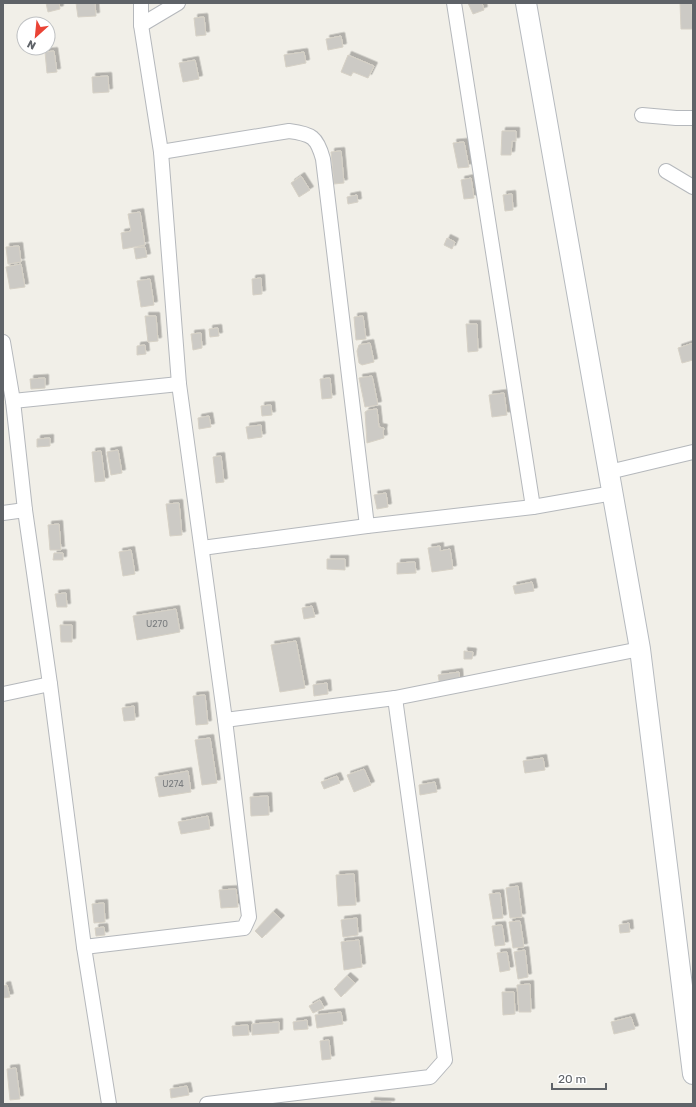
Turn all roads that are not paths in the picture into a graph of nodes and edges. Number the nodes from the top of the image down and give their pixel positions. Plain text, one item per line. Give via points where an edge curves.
1 (141, 3) edge
2 (178, 3) edge
3 (454, 3) edge
4 (526, 3) edge
5 (141, 25) junction
6 (642, 115) dead end
7 (693, 118) edge
8 (161, 152) junction
9 (666, 171) dead end
10 (693, 188) edge
11 (3, 342) edge
12 (179, 384) junction
13 (13, 401) junction
14 (693, 452) edge
15 (609, 472) junction
16 (613, 493) junction
17 (533, 506) junction
18 (25, 510) junction
19 (3, 513) edge
20 (367, 526) junction
21 (202, 548) junction
22 (640, 649) junction
23 (50, 684) junction
24 (3, 694) edge
25 (395, 698) junction
26 (225, 720) junction
27 (84, 948) junction
28 (693, 1074) edge
29 (109, 1104) edge
30 (207, 1104) edge

1 - 5 street
2 - 5 street
3 - 17 street
4 - 15 street
5 - 8 street
6 - 7 street
8 - 12 street
8 - 20 street via 289,131 302,132 314,139 320,149
9 - 10 street
11 - 13 street
12 - 13 street
12 - 21 street
13 - 18 street
14 - 15 street
15 - 16 street
16 - 17 street
16 - 22 street
17 - 20 street
18 - 19 street
18 - 23 street
20 - 21 street
21 - 26 street
22 - 25 street
22 - 28 street
23 - 24 street
23 - 27 street
25 - 26 street
25 - 30 street via 445,1060 430,1077
26 - 27 street via 249,917 244,928
27 - 29 street

